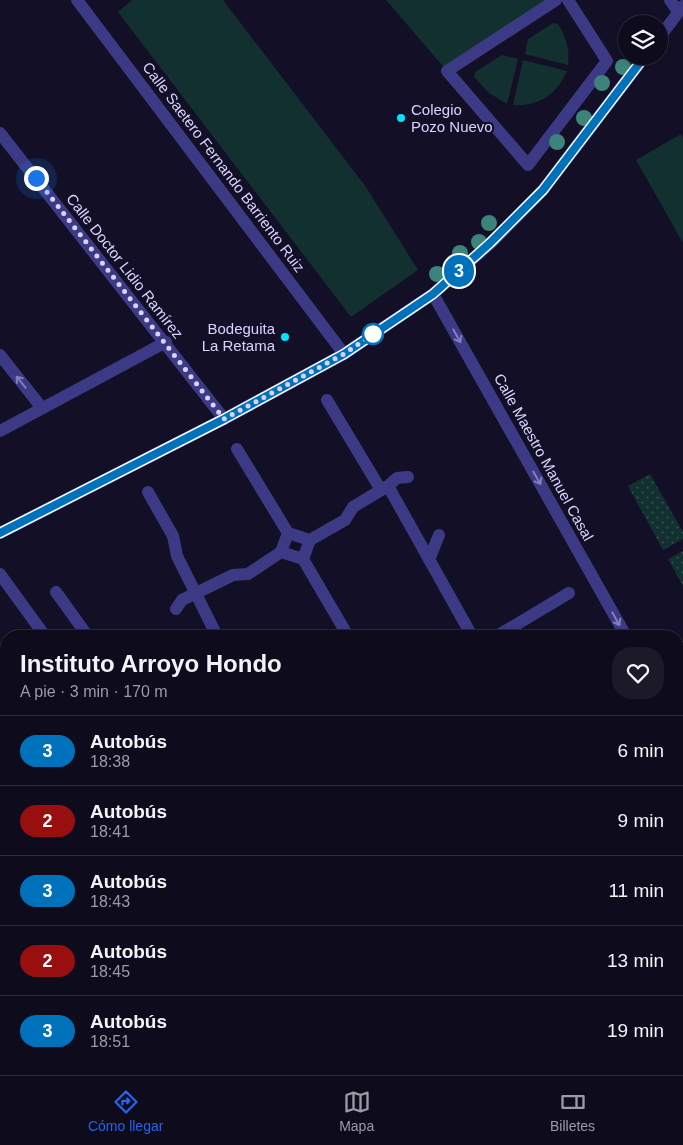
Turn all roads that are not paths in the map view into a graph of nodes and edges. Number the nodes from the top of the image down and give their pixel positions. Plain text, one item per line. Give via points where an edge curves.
1 (77, 0) edge
2 (556, 0) edge
3 (568, 0) edge
4 (670, 0) edge
5 (680, 9) edge
6 (668, 26) edge
7 (638, 65) edge
8 (0, 133) edge
9 (433, 294) junction
10 (166, 342) junction
11 (344, 354) junction
12 (0, 356) edge
13 (327, 400) dead end
14 (42, 408) junction
15 (224, 419) junction
16 (0, 430) edge
17 (237, 449) dead end
18 (408, 478) dead end
19 (384, 488) junction
20 (148, 492) dead end
21 (0, 533) edge
22 (288, 533) junction
23 (439, 535) dead end
24 (310, 540) junction
25 (281, 552) junction
26 (303, 560) junction
27 (429, 560) junction
28 (0, 574) edge
29 (56, 592) dead end
30 (569, 593) dead end
31 (194, 594) junction
32 (176, 609) dead end
33 (41, 630) edge
34 (83, 630) edge
35 (214, 630) edge
36 (344, 630) edge
37 (469, 630) edge
38 (507, 630) edge
39 (623, 630) edge

1 - 11 street, Calle Saetero Fernando Barriento Ruiz
2 - 3 street via 447,71 528,165 607,60
4 - 5 street
5 - 6 street
7 - 9 street via 543,190
8 - 10 street, Calle Doctor Lidio Ramírez
9 - 11 street
9 -> 39 street, Calle Maestro Manuel Casal
10 - 14 street
10 - 15 street, Calle Doctor Lidio Ramírez
11 - 15 street
14 -> 12 street
13 - 19 street
14 - 16 street
15 - 21 street
17 - 22 street
18 - 19 street via 397,478
19 - 24 street via 353,507 345,520
19 - 27 street
20 - 31 street via 173,536 177,556
22 - 24 street
22 - 25 street
23 - 27 street
24 - 26 street
25 - 26 street
25 - 31 street via 248,574 233,575
26 - 36 street
27 - 37 street
28 - 33 street
29 - 34 street
30 - 38 street
31 - 32 street via 182,600
31 - 35 street

